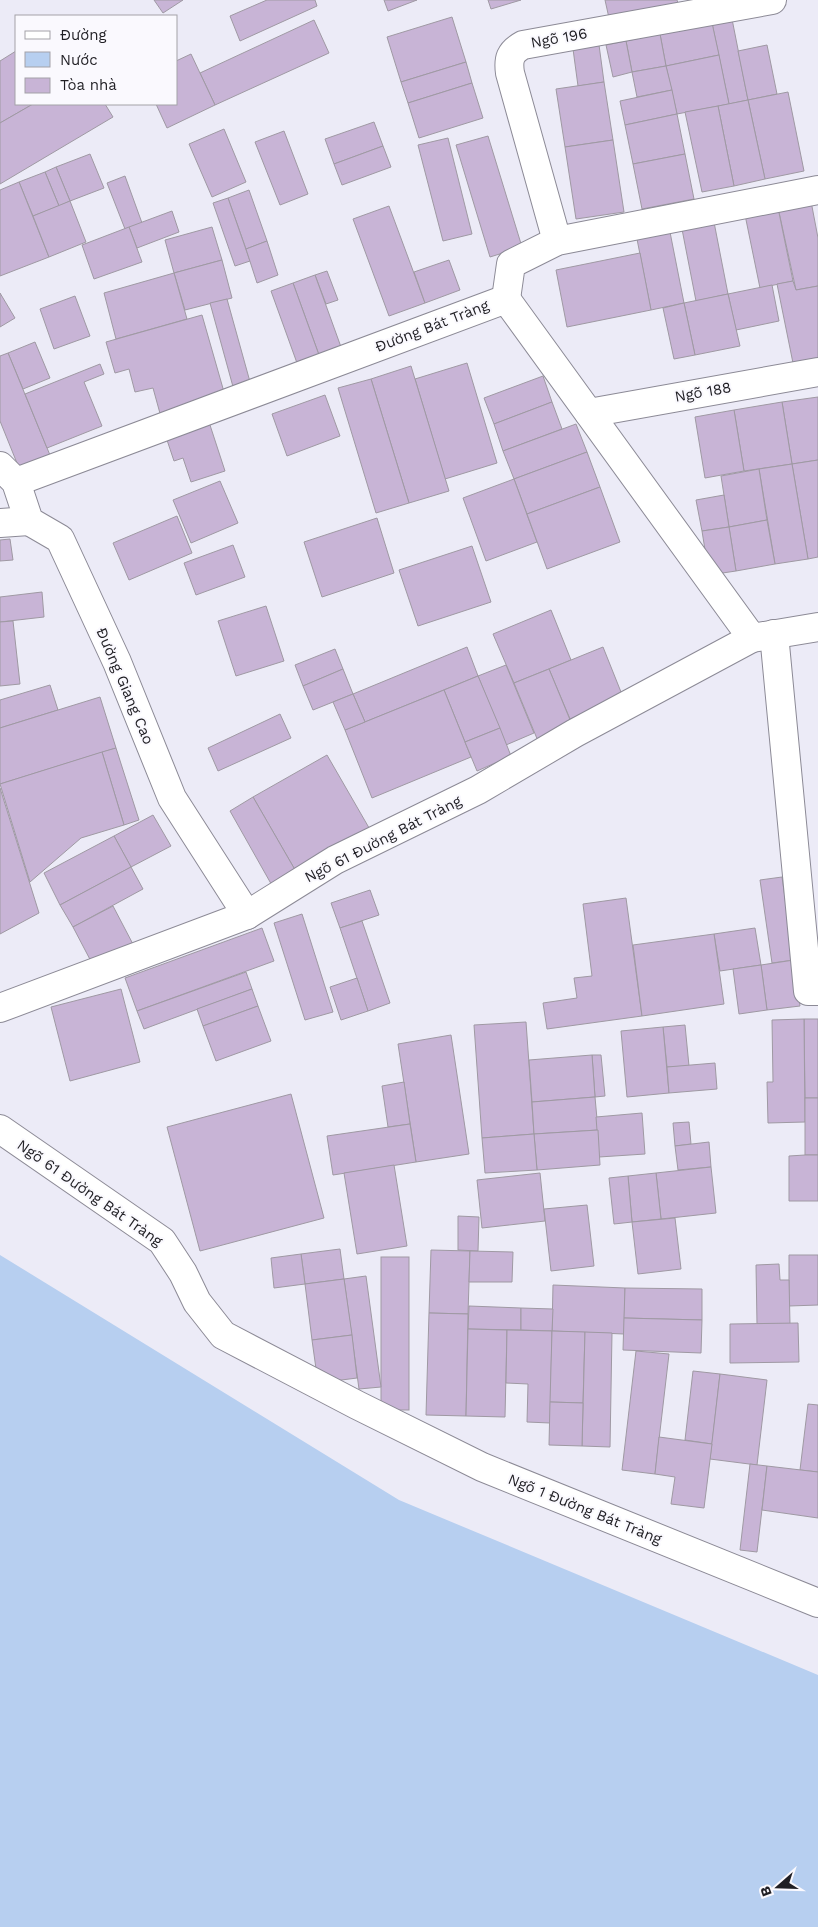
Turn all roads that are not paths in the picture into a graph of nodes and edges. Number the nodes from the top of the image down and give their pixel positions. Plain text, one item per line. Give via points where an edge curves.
1 (772, 0) edge
2 (818, 190) edge
3 (557, 241) junction
4 (506, 299) junction
5 (818, 372) edge
6 (588, 413) junction
7 (8, 474) edge
8 (29, 520) junction
9 (0, 523) edge
10 (818, 627) edge
11 (763, 636) junction
12 (247, 915) junction
13 (818, 991) edge
14 (0, 1008) edge
15 (0, 1129) edge
16 (357, 1405) joint
17 (818, 1603) edge

1 - 3 street, Ngõ 196 via 523,44 510,55 510,73
2 - 3 street
3 - 4 street via 511,264
4 - 6 street, Đường Bát Tràng
4 - 7 street, Đường Bát Tràng
5 - 6 street, Ngõ 188
6 - 11 street, Đường Bát Tràng
7 - 8 street
8 - 9 street
8 - 12 street, Đường Giang Cao via 60,539 117,662 172,798
10 - 11 street
11 - 12 street, Ngõ 61 Đường Bát Tràng via 575,733 478,790 335,860
11 - 13 street via 808,991
12 - 14 street, Ngõ 61 Đường Bát Tràng
15 - 16 street, Ngõ 61 Đường Bát Tràng via 162,1240 197,1302 224,1335
16 - 17 street, Ngõ 1 Đường Bát Tràng via 482,1467

